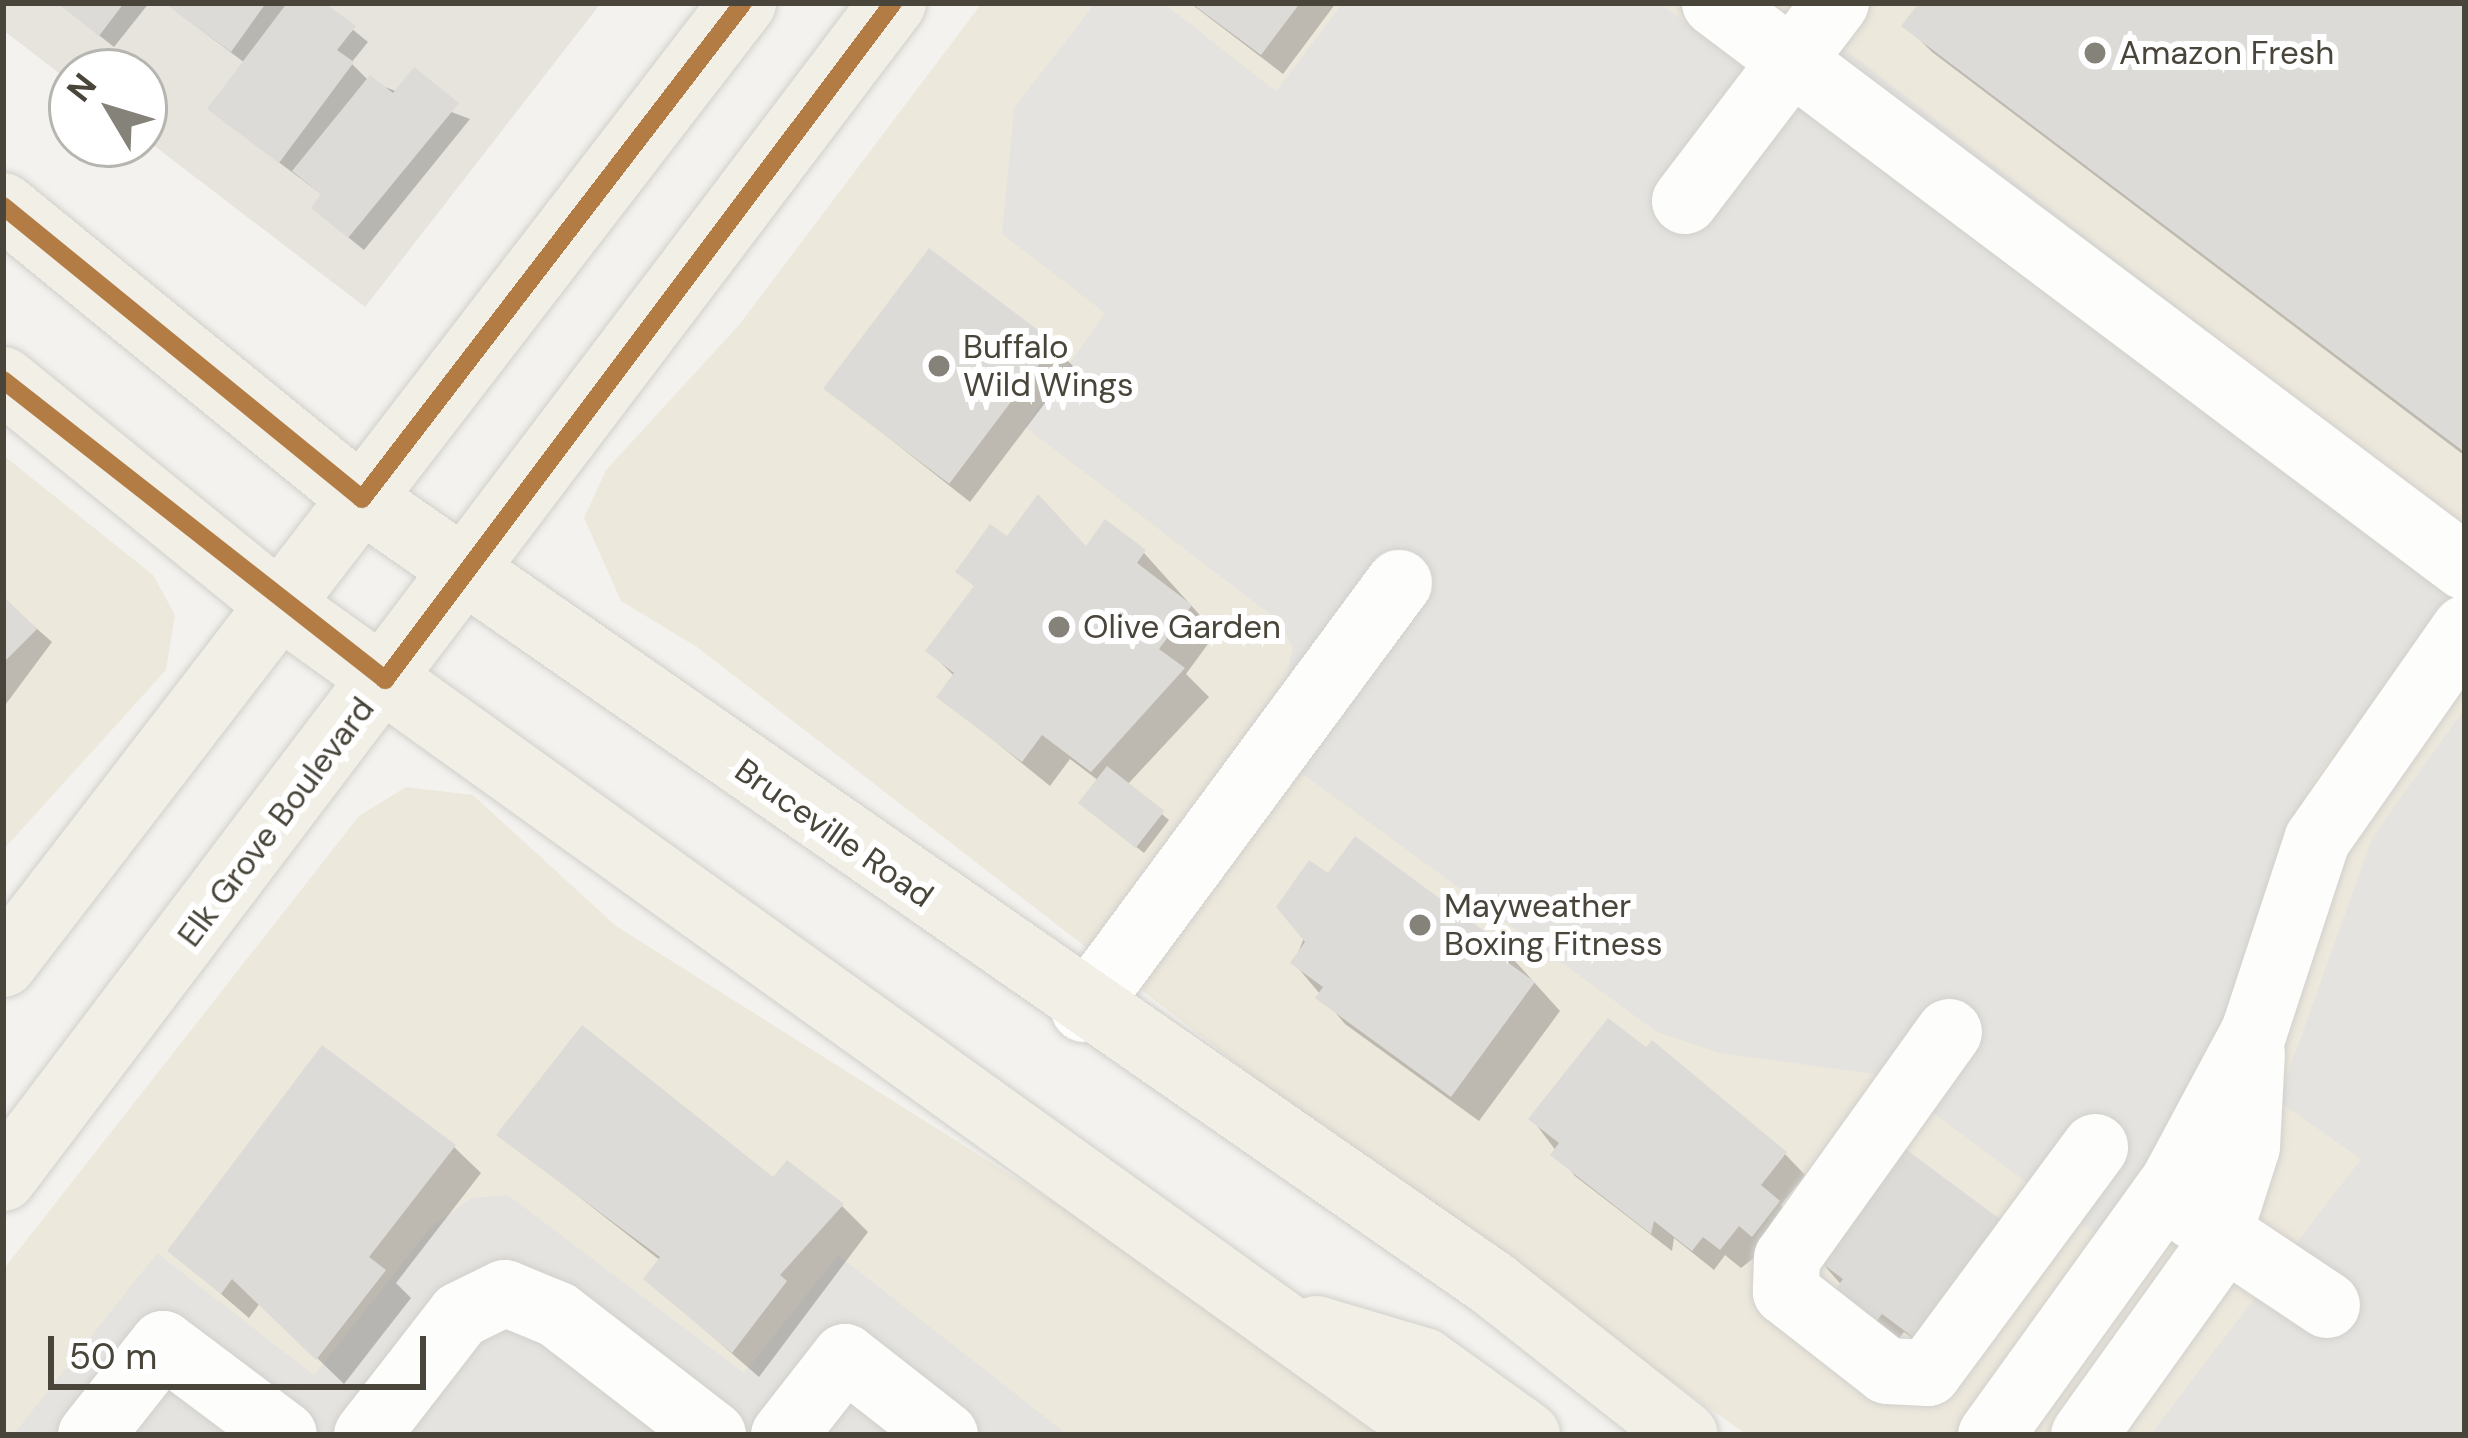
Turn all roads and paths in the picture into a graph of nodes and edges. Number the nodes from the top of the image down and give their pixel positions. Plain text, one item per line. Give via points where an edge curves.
1 (743, 3) edge
2 (892, 3) edge
3 (1715, 3) edge
4 (1836, 3) edge
5 (1791, 60) junction
6 (1685, 201) dead end
7 (3, 206) edge
8 (3, 380) edge
9 (362, 499) junction
10 (2465, 567) edge
11 (464, 572) junction
12 (1399, 583) dead end
13 (280, 605) junction
14 (2465, 629) edge
15 (385, 680) junction
16 (3, 964) edge
17 (1084, 1010) junction
18 (1949, 1032) dead end
19 (2254, 1032) junction
20 (2095, 1147) dead end
21 (3, 1178) edge
22 (2164, 1197) junction
23 (2219, 1234) junction
24 (2327, 1305) dead end
25 (1278, 1321) junction
26 (92, 1435) edge
27 (284, 1435) edge
28 (367, 1435) edge
29 (713, 1435) edge
30 (784, 1435) edge
31 (945, 1435) edge
32 (1437, 1435) edge
33 (1527, 1435) edge
34 (1685, 1435) edge
35 (1991, 1435) edge
36 (2084, 1435) edge

1 - 9 main road
2 - 11 main road, Elk Grove Boulevard
3 - 5 lane
4 - 5 lane
5 - 6 lane
5 - 10 lane
7 - 9 main road, Bruceville Road
8 - 13 main road
9 - 11 main road, Bruceville Road
9 - 13 main road
11 - 15 main road, Elk Grove Boulevard
11 - 17 main road, Bruceville Road
12 - 17 lane
13 - 15 main road
13 - 16 main road
14 - 19 lane via 2317,841
15 - 21 main road, Elk Grove Boulevard
15 - 25 main road
17 - 34 main road, Bruceville Road via 1493,1284
18 - 20 lane via 1786,1258 1786,1292 1887,1371 1928,1373
19 - 22 lane
19 - 23 lane via 2247,1147
22 - 23 lane
22 - 35 lane
23 - 24 lane
23 - 36 lane via 2162,1334
25 - 32 main road
25 - 33 main road via 1424,1361
26 - 27 lane via 163,1343
28 - 29 lane via 460,1315 505,1293 559,1315
30 - 31 lane via 845,1357

